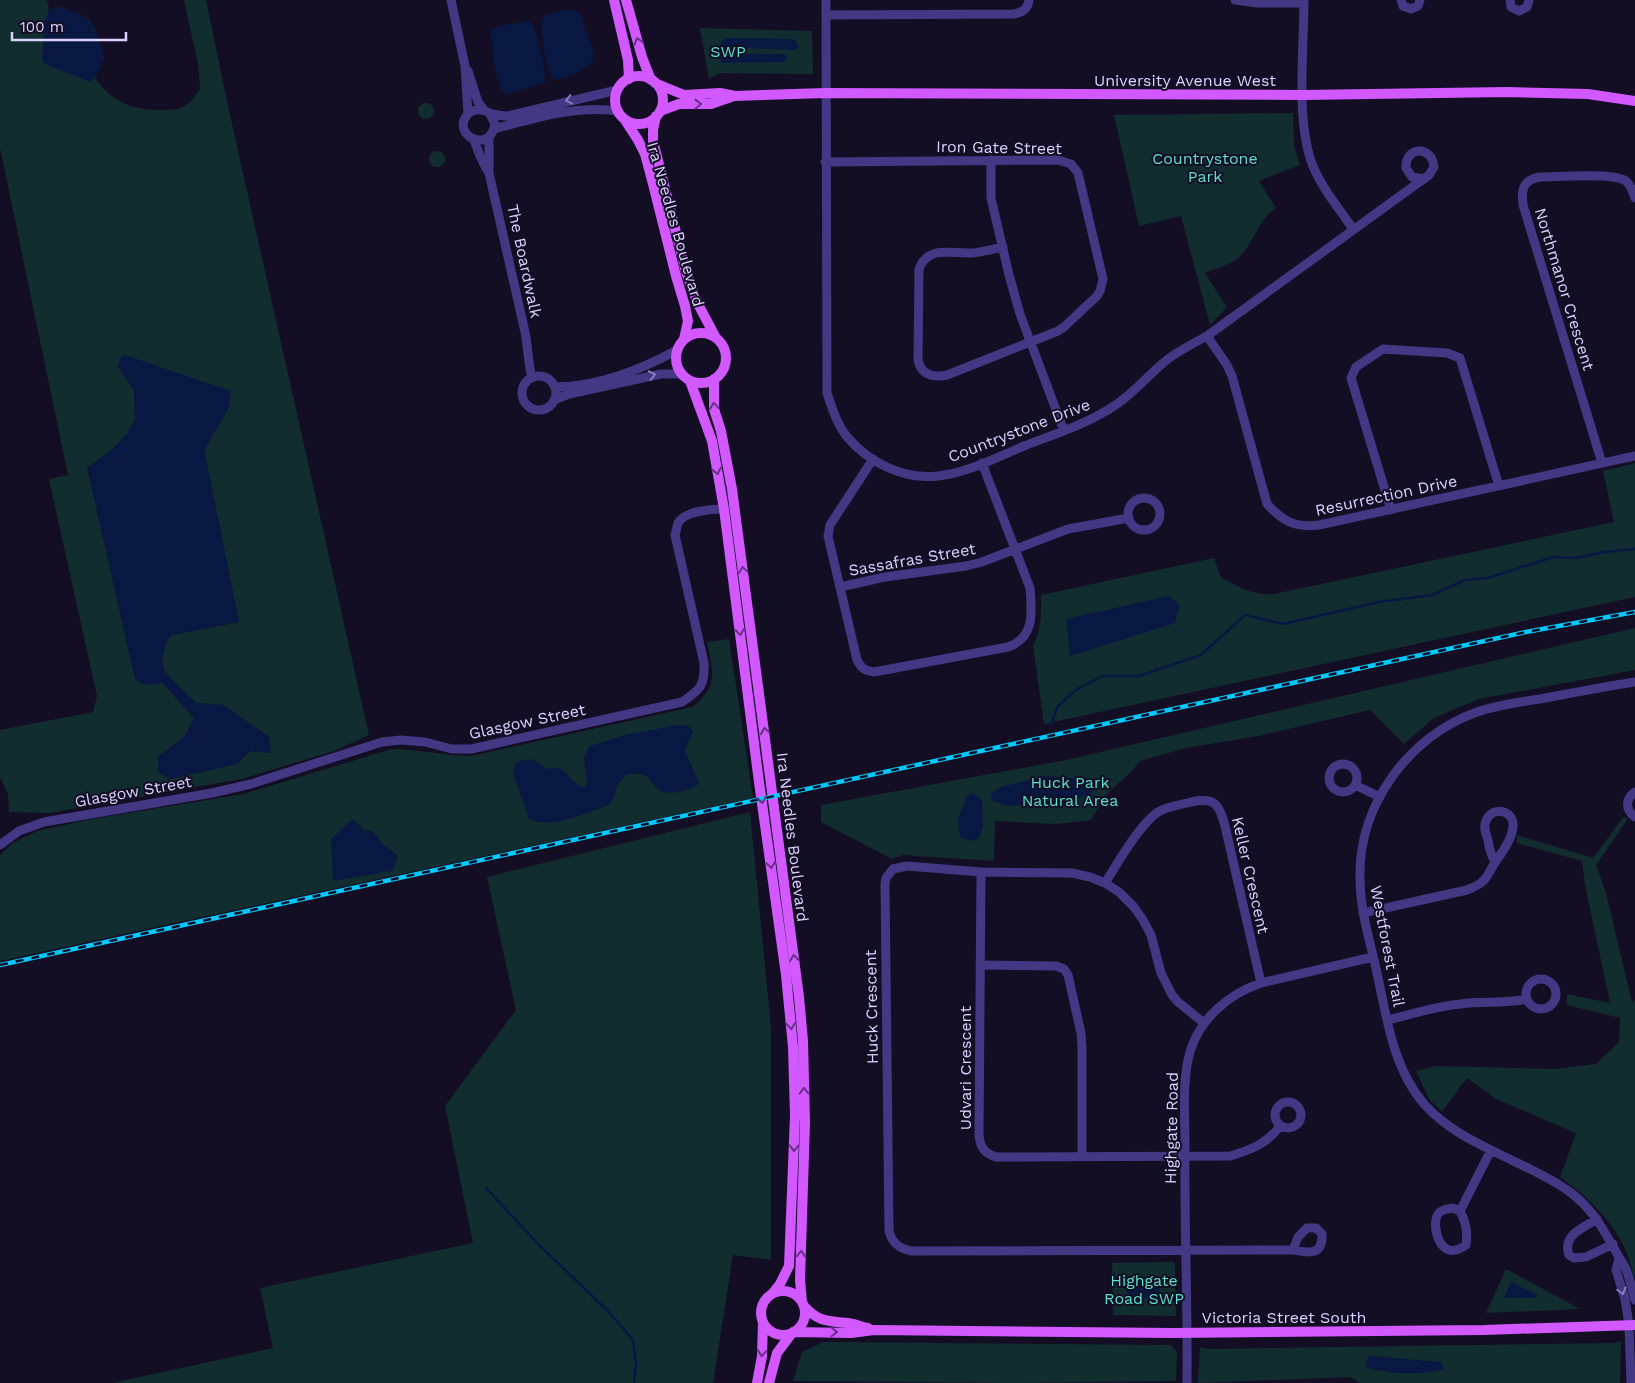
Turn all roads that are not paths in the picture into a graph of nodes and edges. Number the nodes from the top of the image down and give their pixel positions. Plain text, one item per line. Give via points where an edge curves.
1 (451, 0) edge
2 (614, 0) edge
3 (626, 0) edge
4 (826, 0) edge
5 (1029, 0) edge
6 (1235, 0) edge
7 (1401, 0) edge
8 (1420, 0) edge
9 (1510, 0) edge
10 (1529, 0) edge
11 (1304, 1) edge
12 (826, 15) junction
13 (465, 66) junction
14 (629, 79) junction
15 (653, 82) junction
16 (617, 90) junction
17 (825, 93) junction
18 (1303, 95) junction
19 (735, 96) junction
20 (1635, 101) edge
21 (618, 111) junction
22 (487, 112) junction
23 (658, 113) junction
24 (468, 114) junction
25 (625, 120) junction
26 (491, 133) junction
27 (474, 140) junction
28 (991, 160) junction
29 (825, 162) junction
30 (489, 173) junction
31 (1424, 179) dead end
32 (1635, 198) edge
33 (1353, 229) junction
34 (1003, 246) junction
35 (1207, 336) junction
36 (716, 338) junction
37 (684, 339) junction
38 (1031, 343) junction
39 (677, 350) junction
40 (682, 374) junction
41 (536, 377) junction
42 (714, 379) junction
43 (690, 381) junction
44 (555, 387) junction
45 (554, 400) junction
46 (1064, 430) junction
47 (1635, 456) edge
48 (873, 460) junction
49 (982, 463) junction
50 (1602, 463) junction
51 (1498, 486) junction
52 (724, 509) junction
53 (1391, 510) junction
54 (1129, 518) dead end
55 (1016, 549) junction
56 (840, 587) junction
57 (1635, 682) edge
58 (1356, 785) dead end
59 (1635, 792) edge
60 (1380, 797) junction
61 (1635, 817) edge
62 (0, 845) edge
63 (1495, 862) junction
64 (981, 872) junction
65 (1105, 884) junction
66 (1364, 913) junction
67 (1373, 957) junction
68 (980, 965) junction
69 (1261, 983) junction
70 (1527, 999) dead end
71 (1388, 1020) junction
72 (1204, 1022) junction
73 (1280, 1126) dead end
74 (1491, 1150) junction
75 (1082, 1156) junction
76 (1185, 1156) junction
77 (1460, 1211) junction
78 (1597, 1219) junction
79 (1612, 1244) junction
80 (1293, 1250) dead end
81 (1185, 1251) junction
82 (1619, 1258) junction
83 (772, 1294) junction
84 (1635, 1300) edge
85 (803, 1304) junction
86 (763, 1322) junction
87 (1632, 1325) edge
88 (874, 1330) junction
89 (793, 1332) junction
90 (1187, 1333) junction
91 (757, 1383) edge
92 (769, 1383) edge
93 (1187, 1383) edge
94 (1631, 1383) edge

1 - 13 street
2 - 14 main road via 628,60
15 -> 3 main road via 642,57
4 - 12 street, Countrystone Drive
5 - 12 street via 1023,11 1013,14
6 - 11 street via 1258,3
7 - 8 street via 1403,6 1411,9 1418,6
9 - 10 street via 1511,7 1519,11 1527,7
11 - 18 street
12 - 17 street, Countrystone Drive
13 - 22 street via 478,102
13 - 24 street
14 - 15 main road via 644,77
14 - 16 main road
15 - 19 main road, University Avenue West via 684,95 720,93
15 - 23 main road via 662,96
16 - 21 main road via 615,104
16 -> 22 street via 508,116
17 - 18 main road, University Avenue West
17 - 19 main road, University Avenue West
17 - 29 street, Countrystone Drive
18 - 20 main road, University Avenue West via 1508,92 1588,94
18 - 33 street via 1305,132 1312,162 1320,180
23 -> 19 main road, University Avenue West via 680,104 711,104
21 - 25 main road
21 - 26 street via 576,110 523,120
22 - 24 street via 475,110
22 - 26 street via 494,121
23 - 25 main road via 645,123
23 - 36 main road, Ira Needles Boulevard via 653,141 686,272
24 - 27 street via 464,128
25 - 37 main road, Ira Needles Boulevard via 641,147 653,184 685,306 688,322
26 - 27 street via 484,140
26 - 30 street, The Boardwalk
27 - 30 street, The Boardwalk
28 - 29 street, Iron Gate Street
28 - 34 street via 991,198
28 - 38 street, Iron Gate Street via 1058,160 1071,164 1078,174 1102,272 1102,285 1097,296 1064,327
29 - 48 street, Countrystone Drive via 827,393 834,415 847,437
30 - 41 street, The Boardwalk
31 - 33 street, Countrystone Drive
32 - 50 street, Northmanor Crescent via 1626,181 1614,176 1540,177 1532,179 1524,187 1522,195
33 - 35 street, Countrystone Drive
34 - 38 street
34 - 38 street via 973,253 933,253 922,262 919,268 919,364 926,374 939,377
35 - 46 street, Countrystone Drive via 1168,359 1116,405
35 - 53 street, Resurrection Drive via 1232,376 1267,504 1280,518 1306,526
36 - 37 main road via 700,333
36 - 42 main road via 725,351 726,359 720,374
37 - 39 main road
38 - 46 street
39 - 40 main road via 676,363
39 - 44 street via 620,376
40 - 43 main road
45 -> 40 street via 661,374
41 - 44 street via 552,382
41 - 45 street via 523,386 523,400 528,407 543,410
42 - 43 main road via 698,383
85 -> 42 main road, Ira Needles Boulevard via 800,1280 805,1122 799,997 732,489 714,409
43 -> 52 main road, Ira Needles Boulevard via 712,441
44 - 45 street
46 - 49 street, Countrystone Drive
47 - 50 street, Resurrection Drive
48 - 49 street, Countrystone Drive via 903,473 938,476
48 - 56 street via 830,525 828,536
49 - 55 street
50 - 51 street, Resurrection Drive
51 - 53 street, Resurrection Drive
51 - 53 street via 1460,358 1447,353 1383,349 1356,367 1351,378
52 - 62 street, Glasgow Street via 710,509 686,516 678,522 675,535 704,669 698,691 682,702 471,749 401,740 382,742 251,784 44,822 19,831
52 -> 83 main road, Ira Needles Boulevard via 786,975 792,1047 795,1115 789,1266
54 - 55 street, Sassafras Street via 1068,529
55 - 56 street, Sassafras Street via 966,566
55 - 56 street via 1030,588 1029,628 1024,638 1008,646 881,672 866,671 857,660
57 - 60 street, Westforest Trail via 1478,712 1435,734 1414,751
58 - 60 street
59 - 61 street via 1627,804
60 - 66 street, Westforest Trail via 1361,855
63 - 63 street via 1513,827 1510,815 1497,810 1486,820 1485,826
63 - 66 street via 1488,878 1480,885
64 - 65 street, Huck Crescent via 1072,873
64 - 68 street, Udvari Crescent
64 - 81 street, Huck Crescent via 902,866 893,869 884,884 890,1237 901,1248 912,1251
65 - 69 street, Keller Crescent via 1139,833 1157,813 1164,808 1200,800 1214,802 1225,826
65 - 72 street, Huck Crescent via 1119,892 1143,920 1172,995
66 - 67 street, Westforest Trail
67 - 69 street, Highgate Road
67 - 71 street, Westforest Trail
68 - 75 street via 1056,966 1068,975 1081,1040
68 - 75 street, Udvari Crescent via 979,1135 982,1148 996,1157
69 - 72 street, Highgate Road via 1231,997
70 - 71 street via 1510,1003 1459,1004
71 - 74 street, Westforest Trail via 1402,1070 1423,1102 1446,1125
72 - 76 street, Highgate Road via 1190,1051 1186,1070
73 - 76 street, Udvari Crescent via 1263,1143 1241,1153
74 - 77 street
74 - 78 street, Westforest Trail via 1568,1191
75 - 76 street, Udvari Crescent
76 - 81 street, Highgate Road
77 - 77 street via 1444,1209 1435,1222 1440,1243 1451,1252 1466,1245 1468,1234
78 - 79 street, Westforest Trail
78 - 79 street via 1570,1238 1567,1243 1569,1255 1586,1257
79 - 82 street, Westforest Trail
80 - 81 street
81 - 90 street, Highgate Road
82 - 84 street, Westforest Trail via 1626,1267
82 -> 87 street, Westforest Trail via 1616,1270
83 - 85 main road via 788,1291
83 - 86 main road via 762,1307
85 - 88 main road, Victoria Street South via 820,1319
85 - 89 main road via 804,1321
86 - 89 main road via 775,1333
86 -> 91 main road
87 - 90 main road, Victoria Street South
87 - 94 street, Westforest Trail
89 -> 88 main road, Victoria Street South
88 - 90 main road, Victoria Street South
89 - 92 main road via 777,1352
90 - 93 street, Highgate Road

